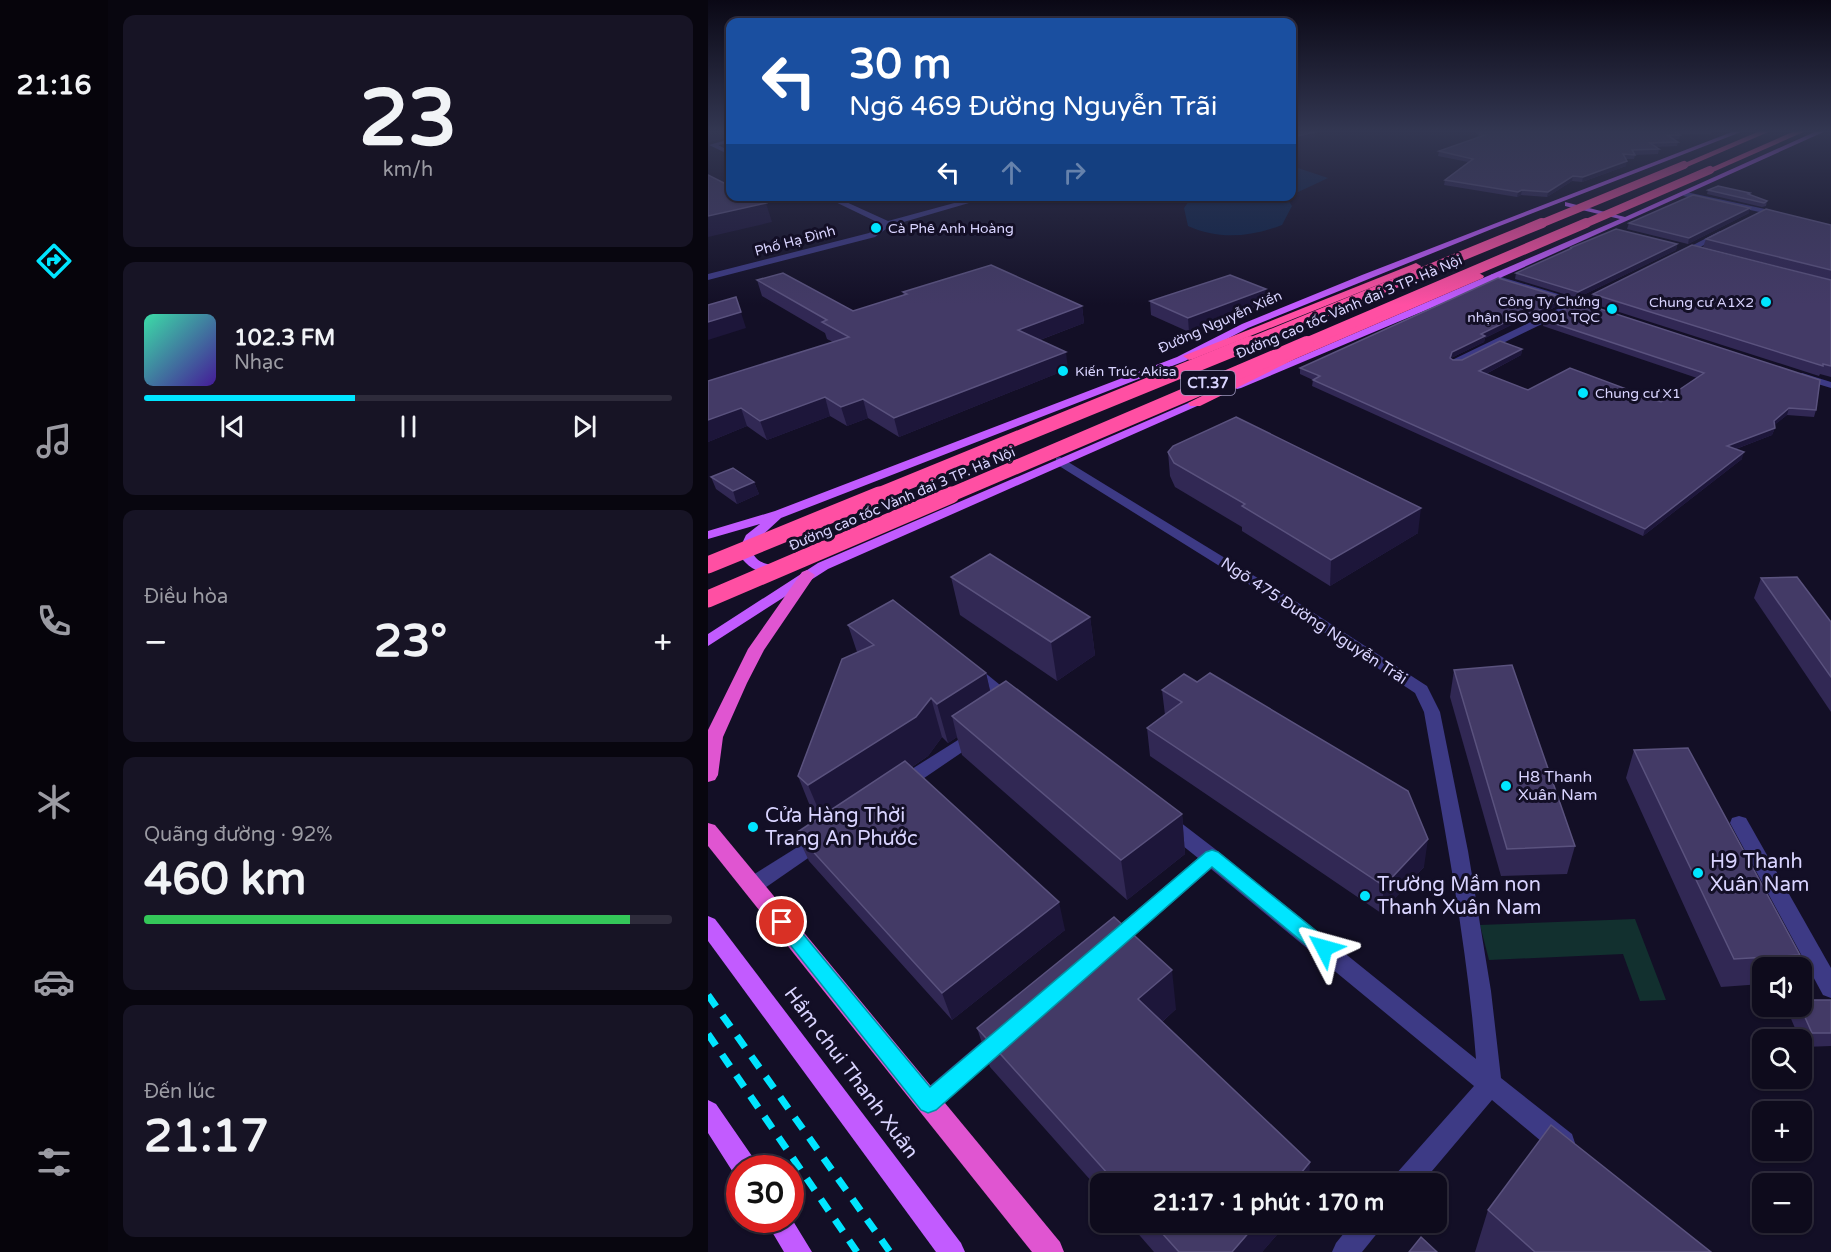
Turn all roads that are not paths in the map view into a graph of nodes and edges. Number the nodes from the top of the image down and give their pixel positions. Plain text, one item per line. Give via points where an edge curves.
1 (1590, 188) edge
2 (1619, 188) edge
3 (1627, 188) edge
4 (1670, 188) edge
5 (1672, 188) edge
6 (1674, 188) edge
7 (1697, 188) edge
8 (1686, 194) junction
9 (837, 201) edge
10 (972, 201) edge
11 (1557, 201) junction
12 (1766, 211) junction
13 (1611, 215) junction
14 (1756, 216) edge
15 (1626, 219) junction
16 (1797, 219) edge
17 (887, 224) junction
18 (1607, 226) junction
19 (1728, 231) edge
20 (1628, 232) edge
21 (1681, 246) dead end
22 (1692, 249) junction
23 (1702, 252) edge
24 (1671, 259) edge
25 (1494, 276) junction
26 (708, 277) edge
27 (1589, 298) dead end
28 (1579, 303) junction
29 (1608, 312) edge
30 (1189, 356) junction
31 (1456, 362) edge
32 (1788, 371) edge
33 (1831, 386) edge
34 (1196, 403) junction
35 (1060, 461) junction
36 (780, 514) junction
37 (926, 521) junction
38 (708, 535) edge
39 (708, 565) edge
40 (823, 566) junction
41 (807, 575) junction
42 (708, 599) edge
43 (708, 641) edge
44 (957, 658) edge
45 (708, 775) edge
46 (892, 791) edge
47 (1157, 814) edge
48 (1739, 823) dead end
49 (835, 830) edge
50 (708, 831) edge
51 (1212, 857) junction
52 (752, 886) junction
53 (708, 925) edge
54 (1098, 956) edge
55 (1831, 988) edge
56 (1018, 1024) edge
57 (1490, 1085) junction
58 (928, 1102) junction
59 (708, 1112) edge
60 (736, 1155) edge
61 (1581, 1157) edge
62 (1414, 1173) edge
63 (787, 1233) edge
64 (1361, 1233) edge
65 (799, 1252) edge
66 (952, 1252) edge
67 (1050, 1252) edge
68 (1345, 1252) edge

1 - 11 main road, Đường Nguyễn Xiển
2 - 30 highway, bridge
3 - 39 highway, Đường cao tốc Vành đai 3 TP. Hà Nội / CT.37, bridge
4 - 42 highway, Đường cao tốc Vành đai 3 TP. Hà Nội / CT.37, bridge
5 - 13 main road
6 - 34 highway, bridge via 1291,356
7 - 8 main road
8 - 12 street
8 - 15 main road
9 - 17 street
10 - 17 street, Phố Hạ Đình
11 - 13 main road
11 - 30 main road, Đường Nguyễn Xiển via 1245,326
12 - 14 street
12 - 16 street
13 - 15 main road
13 - 37 main road via 929,507
15 - 18 main road
17 - 26 street, Phố Hạ Đình via 872,235
18 - 20 street
18 - 25 main road
19 - 22 street
21 - 22 street
22 - 23 street
22 - 24 street
25 - 28 street
25 - 34 main road
27 - 28 street
28 - 29 street
28 - 31 street
30 - 36 main road, Đường Nguyễn Xiển
32 - 33 street
34 - 35 main road
35 - 37 main road
35 - 57 street, Ngõ 475 Đường Nguyễn Trãi via 1421,690 1432,712 1470,917 1486,1020
36 - 38 main road, Đường Nguyễn Xiển
36 - 40 main road via 748,541 747,559 769,570
37 - 40 main road
40 - 41 main road
41 - 43 main road
41 - 45 highway via 756,649 738,683 714,737
44 - 46 street via 1020,710
47 - 51 street
48 - 55 street
49 - 52 street
50 - 52 highway
51 - 54 street
51 - 57 street
52 - 58 highway
53 - 66 main road, Hầm chui Thanh Xuân
56 - 58 street
57 - 61 street
57 - 62 street
58 - 67 highway
59 - 60 main road
63 - 65 main road
64 - 68 street

